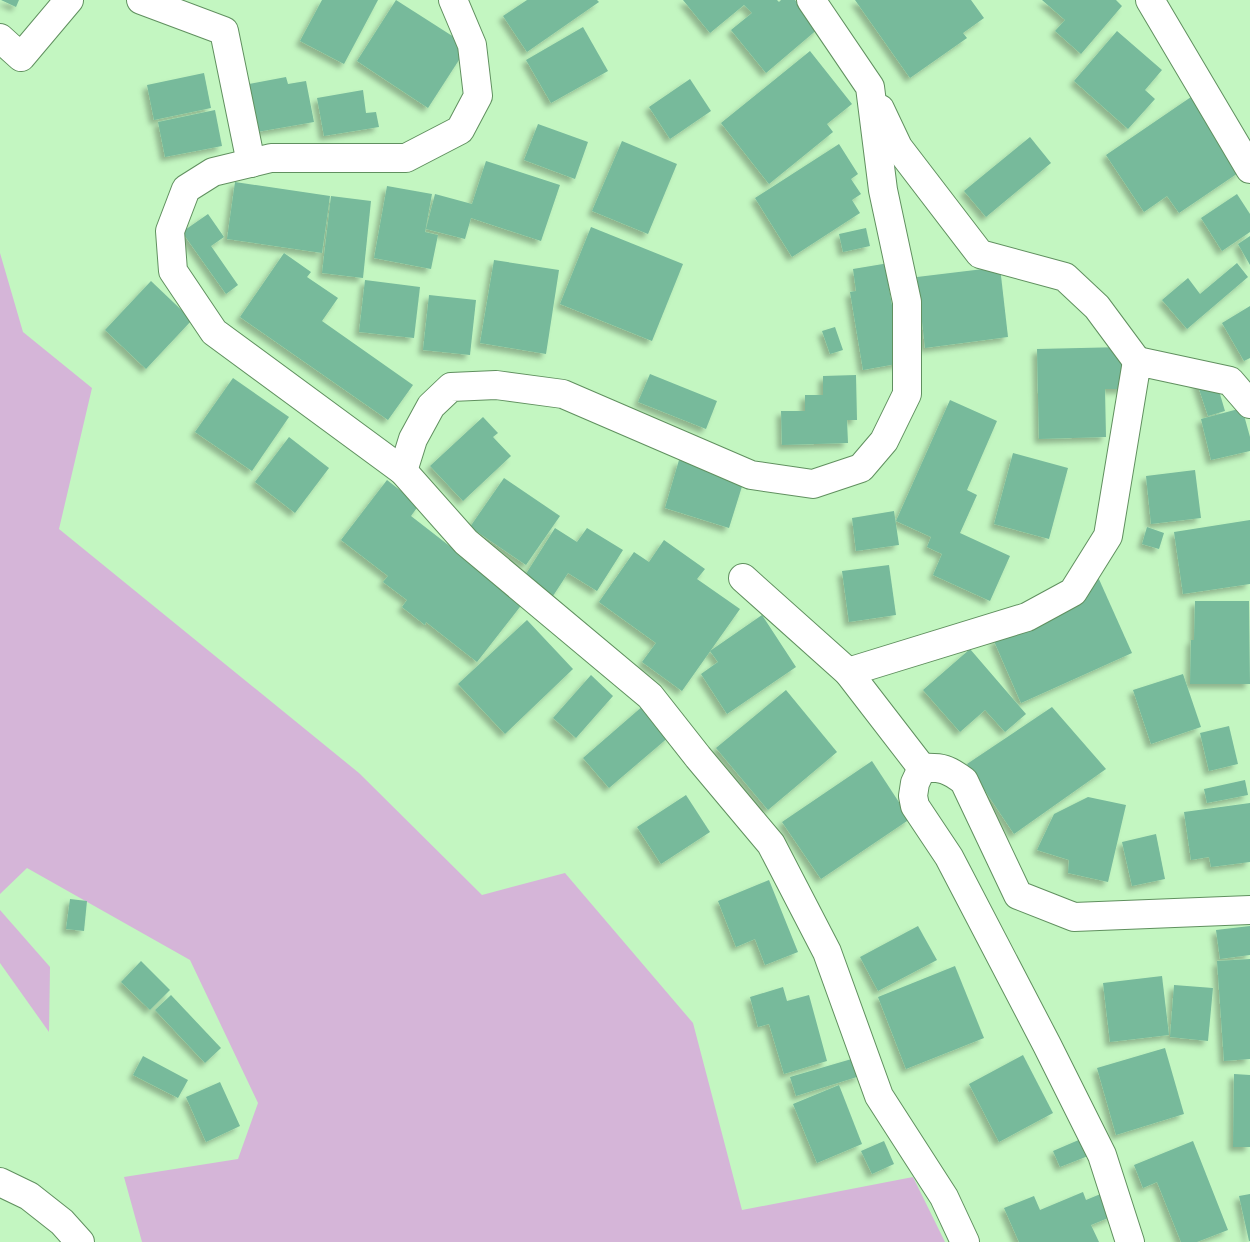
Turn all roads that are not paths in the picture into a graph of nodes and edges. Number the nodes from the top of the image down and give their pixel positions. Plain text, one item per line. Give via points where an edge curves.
1 (69, 0) edge
2 (141, 0) edge
3 (453, 0) edge
4 (812, 0) edge
5 (1150, 0) edge
6 (0, 38) edge
7 (870, 87) junction
8 (251, 163) junction
9 (1250, 169) edge
10 (1137, 360) junction
11 (1250, 404) edge
12 (403, 471) junction
13 (743, 578) dead end
14 (848, 672) junction
15 (922, 768) junction
16 (1250, 910) edge
17 (0, 1182) edge
18 (80, 1242) edge
19 (965, 1242) edge
20 (1130, 1242) edge

1 - 6 street via 21,57
2 - 8 street via 224,31
3 - 8 street via 472,45 478,96 460,130 406,158 271,158
4 - 7 street
5 - 9 street
7 - 10 street via 898,147 980,254 1065,276 1097,307
7 - 12 street via 883,190 906,302 907,394 884,441 861,468 813,484 751,476 563,394 496,385 450,388 431,406 413,439
8 - 12 street via 214,172 186,189 170,230 173,271 214,332
10 - 11 street via 1230,381
10 - 14 street via 1108,536 1073,592 1027,616
12 - 19 street via 466,542 650,696 771,844 827,952 879,1096 944,1197
13 - 14 street
14 - 15 street
15 - 16 street via 950,770 964,781 1018,895 1074,917
15 - 20 street via 915,783 915,806 949,857 1052,1053 1102,1155
17 - 18 street via 29,1196 62,1222

